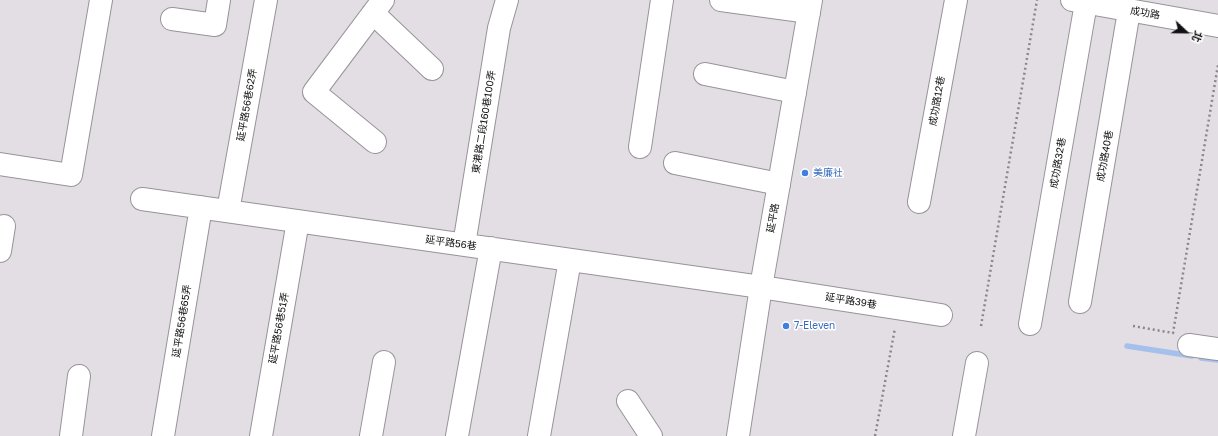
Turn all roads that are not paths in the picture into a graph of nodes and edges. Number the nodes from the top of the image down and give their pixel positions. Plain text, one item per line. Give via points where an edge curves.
1 (101, 0) edge
2 (219, 0) edge
3 (266, 0) edge
4 (507, 0) edge
5 (662, 0) edge
6 (721, 0) edge
7 (956, 0) edge
8 (1079, 1) edge
9 (810, 6) edge
10 (378, 7) edge
11 (1170, 8) edge
12 (1130, 10) junction
13 (172, 19) dead end
14 (1218, 26) edge
15 (432, 69) dead end
16 (705, 74) dead end
17 (795, 92) junction
18 (375, 142) dead end
19 (640, 147) dead end
20 (675, 163) dead end
21 (0, 164) edge
22 (779, 184) junction
23 (142, 198) dead end
24 (919, 202) dead end
25 (201, 207) junction
26 (228, 211) junction
27 (298, 221) junction
28 (4, 226) dead end
29 (464, 245) junction
30 (491, 248) junction
31 (0, 251) edge
32 (570, 260) junction
33 (761, 287) junction
34 (1080, 302) dead end
35 (941, 314) dead end
36 (1030, 324) dead end
37 (1189, 345) dead end
38 (1218, 349) edge
39 (384, 362) dead end
40 (977, 363) dead end
41 (79, 376) dead end
42 (628, 401) dead end
43 (71, 436) edge
44 (163, 436) edge
45 (261, 436) edge
46 (371, 436) edge
47 (457, 436) edge
48 (539, 436) edge
49 (651, 436) edge
50 (738, 436) edge
51 (964, 436) edge

1 - 21 street via 71,175
2 - 13 street via 215,25
3 - 26 street, 延平路56巷62弄
4 - 29 street, 東港路二段160巷100弄 via 500,28
5 - 19 street
6 - 9 street
7 - 24 street, 成功路12巷
8 - 12 street, 成功路
8 - 36 street, 成功路32巷
9 - 17 street, 延平路
10 - 15 street
10 - 18 street via 314,92
11 - 12 street, 成功路
11 - 14 street, 成功路
12 - 34 street, 成功路40巷
16 - 17 street
17 - 22 street, 延平路
20 - 22 street
22 - 33 street, 延平路
23 - 25 street, 延平路56巷
25 - 26 street, 延平路56巷
25 - 44 street, 延平路56巷65弄
26 - 27 street, 延平路56巷
27 - 29 street, 延平路56巷
27 - 45 street, 延平路56巷51弄
28 - 31 street
29 - 30 street, 延平路56巷
30 - 32 street, 延平路56巷
30 - 47 street
32 - 33 street, 延平路56巷
32 - 48 street
33 - 35 street, 延平路39巷
33 - 50 street, 延平路
37 - 38 street
39 - 46 street
40 - 51 street
41 - 43 street
42 - 49 street

